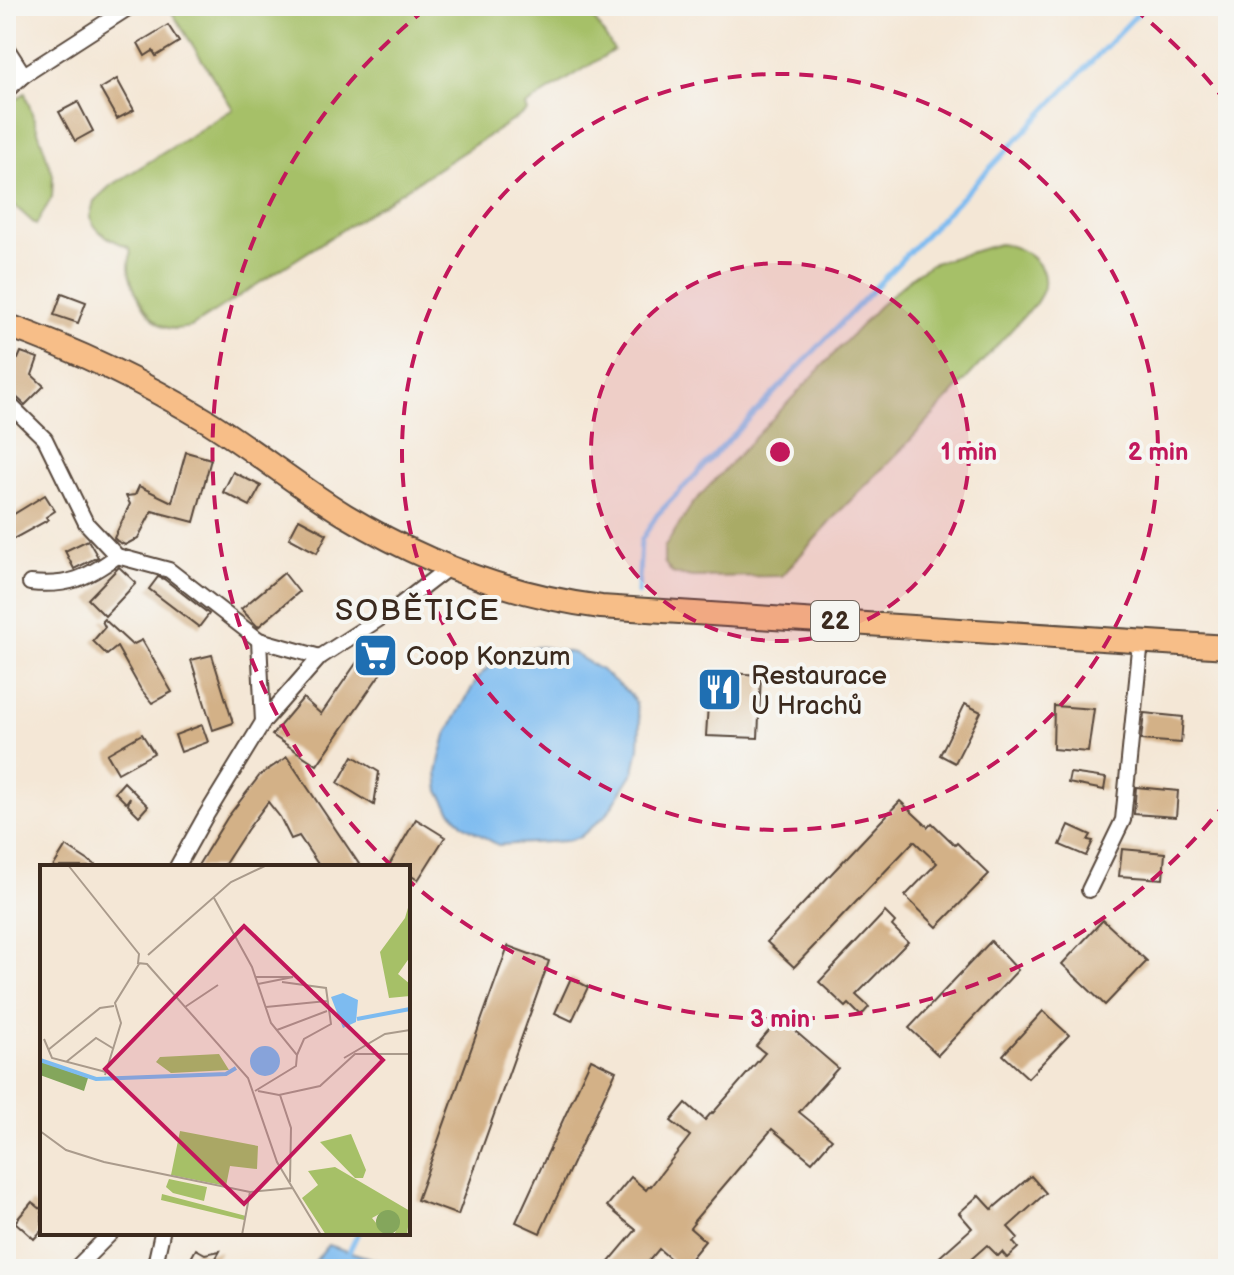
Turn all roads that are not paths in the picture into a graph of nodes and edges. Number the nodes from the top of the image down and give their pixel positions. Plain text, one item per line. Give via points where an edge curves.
1 (131, 6) edge
2 (6, 47) edge
3 (24, 75) junction
4 (6, 91) edge
5 (6, 325) edge
6 (6, 401) edge
7 (117, 556) junction
8 (448, 568) junction
9 (30, 583) dead end
10 (259, 640) junction
11 (1141, 640) junction
12 (1228, 647) edge
13 (320, 657) junction
14 (263, 722) junction
15 (178, 865) edge
16 (1089, 890) dead end
17 (109, 1235) edge
18 (162, 1235) edge
19 (75, 1269) edge
20 (154, 1269) edge

1 - 3 street
2 - 3 street
3 - 4 street
5 - 8 main road, 22 via 81,354 164,396 343,513
6 - 7 street via 45,439 86,523
7 - 9 street via 56,586
7 - 10 street via 169,570
8 - 11 main road, 22 via 541,597 601,607
8 - 13 street
10 - 13 street
10 - 14 street
11 - 12 main road, 22
11 - 16 street via 1123,820
13 - 14 street
14 - 15 street
17 - 19 street
18 - 20 street

